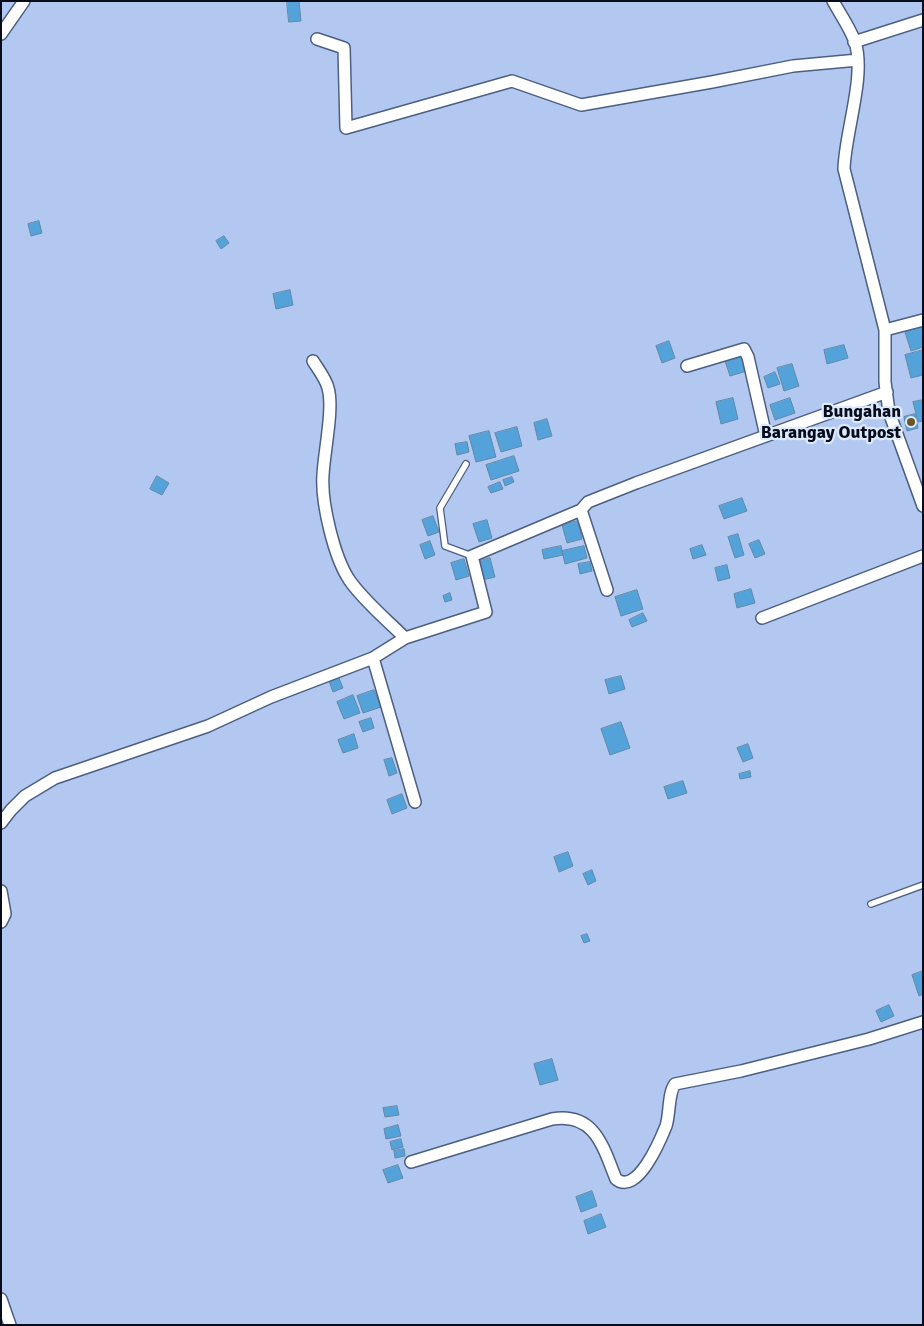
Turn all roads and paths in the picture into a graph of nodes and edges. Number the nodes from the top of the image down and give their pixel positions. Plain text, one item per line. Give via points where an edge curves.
1 (24, 1) edge
2 (833, 1) edge
3 (923, 20) edge
4 (1, 34) edge
5 (317, 39) dead end
6 (854, 42) junction
7 (858, 60) junction
8 (923, 320) edge
9 (885, 330) junction
10 (313, 361) dead end
11 (687, 366) dead end
12 (887, 392) junction
13 (766, 436) junction
14 (466, 464) dead end
15 (923, 506) edge
16 (581, 510) junction
17 (472, 556) junction
18 (923, 556) edge
19 (607, 590) dead end
20 (762, 618) dead end
21 (405, 638) junction
22 (373, 658) junction
23 (415, 802) dead end
24 (1, 823) edge
25 (923, 885) edge
26 (1, 891) edge
27 (872, 904) dead end
28 (1, 922) edge
29 (923, 1022) edge
30 (411, 1162) dead end
31 (1, 1299) edge
32 (10, 1325) edge

1 - 4 street
2 - 6 street
3 - 6 street
5 - 7 street via 344,48 346,128 512,82 581,105 793,66
6 - 7 street
7 - 9 street via 844,169
8 - 9 street
9 - 12 street
10 - 21 street via 328,387 330,406 323,485 328,522 339,559 349,580
11 - 13 street via 744,349
12 - 13 street
12 - 15 street via 889,412
13 - 16 street via 588,502
14 - 17 lane via 440,508 445,546
16 - 17 street
16 - 19 street
17 - 21 street via 486,612
18 - 20 street
21 - 22 street
22 - 23 street
22 - 24 street via 208,726 55,778 25,796
25 - 27 lane
26 - 28 street via 5,914
29 - 30 street via 741,1071 675,1084 666,1126 655,1150 642,1171 627,1183 616,1179 600,1138 592,1128 563,1117
31 - 32 street

